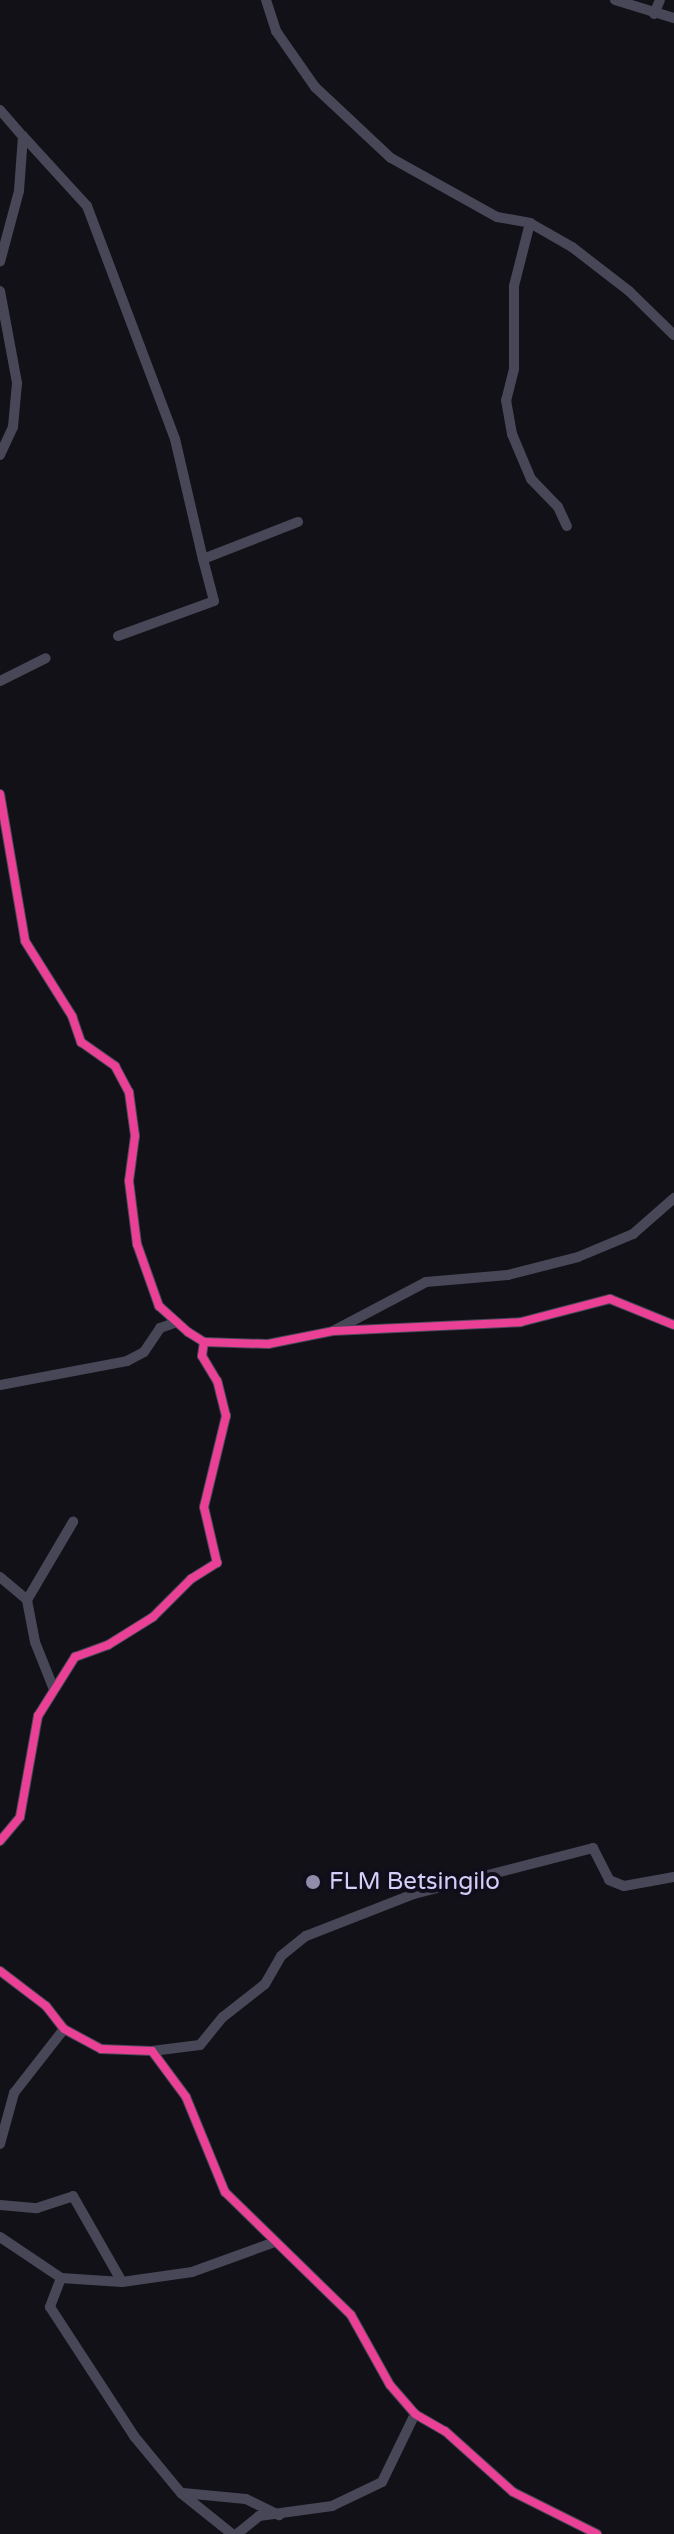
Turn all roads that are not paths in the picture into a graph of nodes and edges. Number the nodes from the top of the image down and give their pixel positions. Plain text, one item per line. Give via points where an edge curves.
1 (266, 0) edge
2 (615, 0) edge
3 (660, 0) edge
4 (654, 14) junction
5 (674, 18) edge
6 (0, 110) edge
7 (23, 136) junction
8 (530, 223) junction
9 (0, 262) edge
10 (0, 291) edge
11 (674, 335) edge
12 (0, 455) edge
13 (298, 522) dead end
14 (567, 526) dead end
15 (203, 559) junction
16 (118, 636) dead end
17 (46, 658) dead end
18 (0, 681) edge
19 (0, 794) edge
20 (674, 1198) edge
21 (177, 1322) junction
22 (674, 1325) edge
23 (333, 1331) junction
24 (204, 1342) junction
25 (0, 1385) edge
26 (73, 1522) dead end
27 (0, 1577) edge
28 (27, 1600) junction
29 (53, 1687) junction
30 (0, 1841) edge
31 (674, 1877) edge
32 (0, 1971) edge
33 (64, 2029) junction
34 (152, 2051) junction
35 (0, 2144) edge
36 (0, 2205) edge
37 (0, 2237) edge
38 (275, 2242) junction
39 (61, 2278) junction
40 (122, 2282) junction
41 (415, 2414) junction
42 (181, 2493) junction
43 (279, 2515) junction
44 (234, 2534) edge
45 (597, 2534) edge

1 - 8 street via 278,35 346,122 436,186 497,217
2 - 4 street
3 - 4 street
4 - 5 street
6 - 7 street
7 - 9 street via 19,191
7 - 15 street via 87,206 175,439
8 - 11 street via 629,291
8 - 14 street via 514,286 514,369 506,400 512,434 531,479 558,507
10 - 12 street via 17,383 13,427
13 - 15 street
15 - 16 street via 214,601
17 - 18 street
19 - 21 street via 25,941 72,1016 81,1042 115,1066 129,1092 135,1136 129,1181 137,1244 159,1306
20 - 23 street via 633,1234 578,1257 508,1275 426,1282
21 - 24 street
21 - 25 street via 160,1328 144,1352 127,1361
22 - 23 street via 610,1299 521,1322
23 - 24 street via 268,1344
24 - 29 street via 202,1356 217,1381 226,1416 204,1507 217,1563 191,1579 153,1617 108,1645 75,1657
26 - 28 street
27 - 28 street
28 - 29 street via 35,1642
29 - 30 street via 32,1739 20,1817
31 - 34 street via 624,1886 609,1880 593,1848 414,1894 306,1936 281,1956 265,1984 223,2017 200,2045
32 - 33 street via 46,2006
33 - 34 street via 101,2049
33 - 35 street via 14,2093
34 - 38 street via 186,2097 225,2192
36 - 40 street via 37,2208 73,2196
37 - 39 street
38 - 40 street via 192,2272
38 - 41 street via 351,2315 390,2385
39 - 40 street
39 - 42 street via 50,2307 134,2436
41 - 43 street via 382,2482 332,2506
41 - 45 street via 445,2431 513,2492
42 - 43 street via 246,2499
42 - 44 street
43 - 44 street via 259,2516

